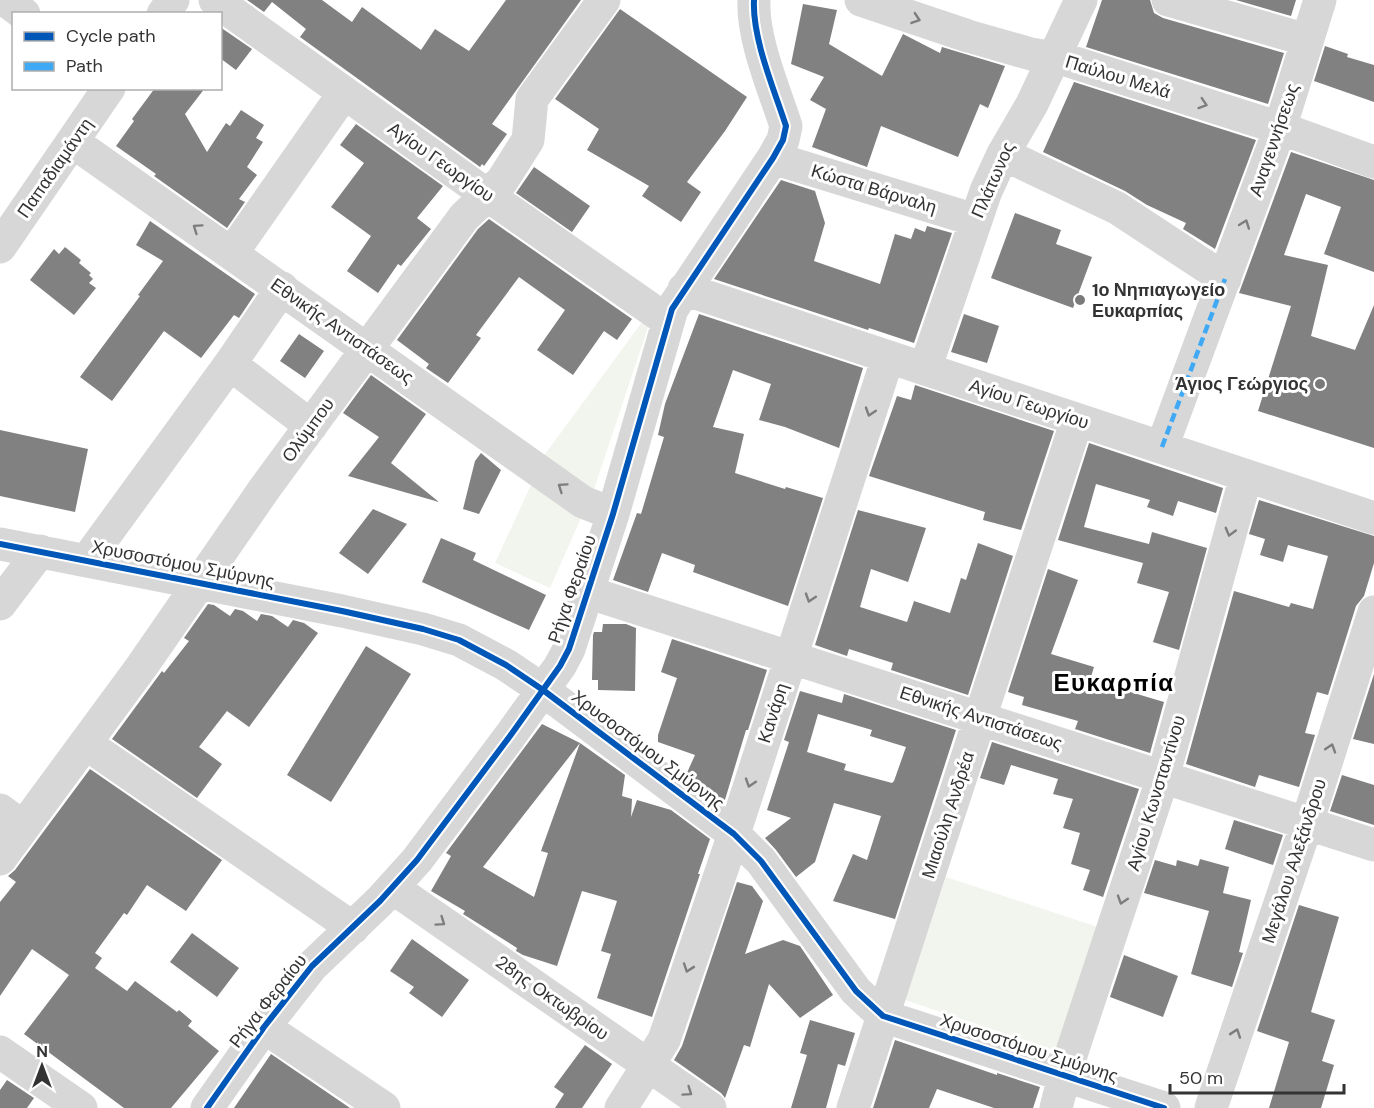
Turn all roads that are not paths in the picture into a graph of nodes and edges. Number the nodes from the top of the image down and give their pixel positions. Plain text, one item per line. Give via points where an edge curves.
1 (5, 0) edge
2 (215, 0) edge
3 (604, 0) edge
4 (754, 0) edge
5 (861, 0) edge
6 (1082, 0) edge
7 (1168, 0) edge
8 (1320, 0) edge
9 (21, 12) edge
10 (1307, 40) junction
11 (1055, 57) junction
12 (108, 90) edge
13 (344, 93) junction
14 (1280, 128) junction
15 (73, 142) junction
16 (1003, 154) junction
17 (773, 158) junction
18 (1374, 162) edge
19 (487, 195) junction
20 (975, 220) junction
21 (4, 234) edge
22 (232, 253) junction
23 (1225, 279) junction
24 (282, 288) junction
25 (684, 289) junction
26 (668, 321) junction
27 (367, 349) junction
28 (888, 357) junction
29 (230, 364) junction
30 (925, 369) junction
31 (1077, 420) junction
32 (311, 426) junction
33 (1162, 447) junction
34 (1246, 476) junction
35 (613, 514) junction
36 (1374, 518) edge
37 (0, 544) edge
38 (40, 551) junction
39 (87, 560) junction
40 (201, 582) junction
41 (587, 592) junction
42 (0, 604) edge
43 (1374, 612) edge
44 (791, 657) junction
45 (543, 690) junction
46 (979, 718) junction
47 (86, 743) junction
48 (1163, 777) junction
49 (12, 818) edge
50 (1307, 823) junction
51 (734, 834) junction
52 (1374, 845) edge
53 (0, 859) edge
54 (393, 888) junction
55 (353, 928) junction
56 (883, 1016) junction
57 (264, 1027) junction
58 (0, 1052) edge
59 (649, 1065) junction
60 (1064, 1076) junction
61 (81, 1108) edge
62 (207, 1108) edge
63 (384, 1108) edge
64 (621, 1108) edge
65 (710, 1108) edge
66 (853, 1108) edge
67 (1056, 1108) edge
68 (1164, 1108) edge
69 (1211, 1108) edge

1 - 9 street
2 - 13 street, Αγίου Γεωργίου
3 - 19 street, Ολύμπου via 532,99 528,140 502,181
4 - 17 street, Ρήγα Φεραίου via 759,38 786,126
5 -> 11 street, Παύλου Μελά via 968,36
6 - 11 street, Πλάτωνος
7 - 10 street
8 - 10 street, Αναγεννήσεως
10 - 14 street, Αναγεννήσεως
11 -> 14 street, Παύλου Μελά
11 - 16 street, Πλάτωνος
12 - 15 street, Παπαδιαμάντη
13 - 19 street, Αγίου Γεωργίου
13 - 22 street
14 - 18 street, Παύλου Μελά
23 -> 14 street, Αναγεννήσεως
15 - 21 street, Παπαδιαμάντη
22 -> 15 street, Εθνικής Αντιστάσεως
16 - 20 street, Πλάτωνος
16 - 23 street via 1116,208
17 - 20 street, Κώστα Βάρναλη
17 - 25 street, Ρήγα Φεραίου
19 - 26 street, Αγίου Γεωργίου
19 - 27 street, Ολύμπου via 464,217
20 - 30 street, Πλάτωνος
22 - 24 street, Εθνικής Αντιστάσεως
23 - 33 street, Αναγεννήσεως
24 - 27 street, Εθνικής Αντιστάσεως
24 - 29 street
25 - 26 street, Ρήγα Φεραίου
25 - 28 street, Αγίου Γεωργίου
26 - 35 street, Ρήγα Φεραίου
27 - 32 street, Ολύμπου
35 -> 27 street, Εθνικής Αντιστάσεως via 583,502
28 - 30 street, Αγίου Γεωργίου
28 -> 44 street, Κανάρη
29 - 32 street
29 - 39 street
30 - 31 street, Αγίου Γεωργίου
31 - 33 street, Αγίου Γεωργίου
31 - 46 street, Μιαούλη Ανδρέα
32 - 40 street, Ολύμπου
33 - 34 street, Αγίου Γεωργίου
34 - 36 street, Αγίου Γεωργίου
34 -> 48 street, Αγίου Κωνσταντίνου
35 - 41 street, Ρήγα Φεραίου
37 - 38 street, Χρυσοστόμου Σμύρνης
38 - 39 street, Χρυσοστόμου Σμύρνης
38 - 42 street
39 - 40 street, Χρυσοστόμου Σμύρνης
40 - 45 street, Χρυσοστόμου Σμύρνης via 443,635 469,644
40 - 47 street, Ολύμπου
41 - 44 street, Εθνικής Αντιστάσεως
41 - 45 street, Ρήγα Φεραίου via 569,649
50 -> 43 street, Μεγάλου Αλεξάνδρου
44 - 46 street, Εθνικής Αντιστάσεως
44 -> 51 street, Κανάρη
45 - 51 street, Χρυσοστόμου Σμύρνης
45 - 54 street, Ρήγα Φεραίου
46 - 48 street, Εθνικής Αντιστάσεως
46 - 56 street, Μιαούλη Ανδρέα
47 - 49 street, Ολύμπου
47 - 55 street
48 - 50 street, Εθνικής Αντιστάσεως
48 -> 60 street, Αγίου Κωνσταντίνου
49 - 53 street, Ολύμπου
50 - 52 street, Εθνικής Αντιστάσεως
69 -> 50 street, Μεγάλου Αλεξάνδρου
51 - 56 street, Χρυσοστόμου Σμύρνης via 760,861 856,991
51 -> 59 street, Κανάρη via 664,1040
54 - 55 street, Ρήγα Φεραίου
54 -> 59 street, 28ης Οκτωβρίου
55 - 57 street, Ρήγα Φεραίου via 312,966
56 - 60 street, Χρυσοστόμου Σμύρνης
56 - 66 street, Μιαούλη Ανδρέα
57 - 62 street, Ρήγα Φεραίου
57 - 63 street
58 - 61 street
59 - 64 street, Κανάρη
59 -> 65 street, 28ης Οκτωβρίου
60 - 67 street, Αγίου Κωνσταντίνου
60 - 68 street, Χρυσοστόμου Σμύρνης

